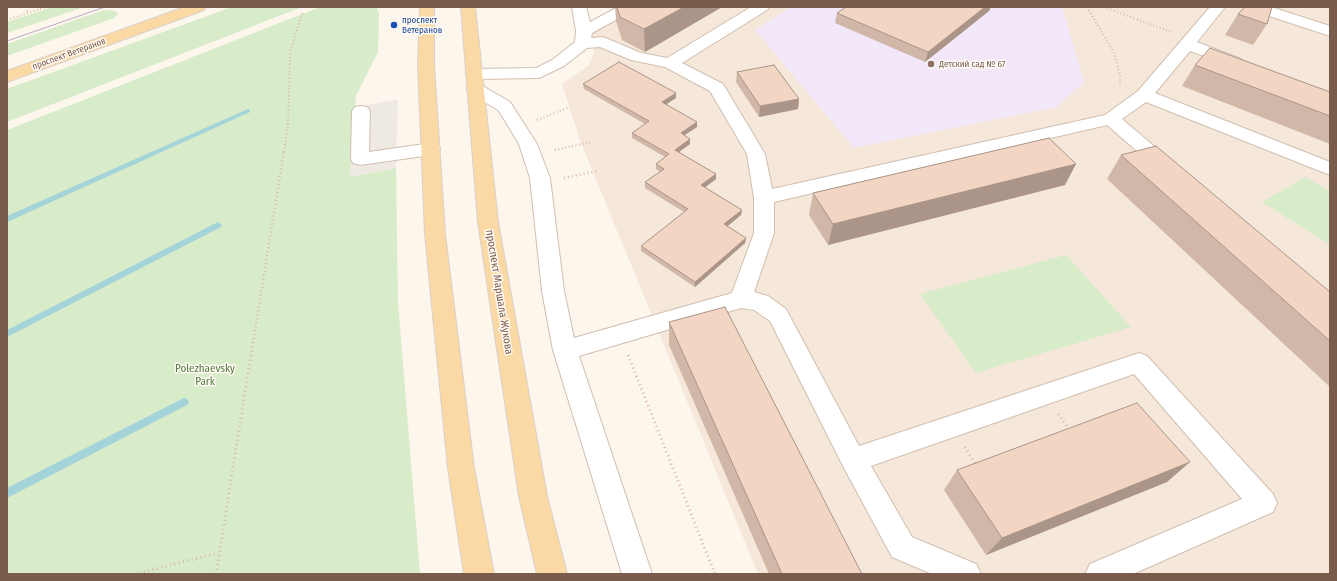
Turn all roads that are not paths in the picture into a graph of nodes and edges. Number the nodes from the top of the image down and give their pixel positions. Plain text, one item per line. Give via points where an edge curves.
1 (166, 7) edge
2 (199, 7) edge
3 (427, 7) edge
4 (468, 7) edge
5 (579, 7) edge
6 (629, 7) edge
7 (762, 7) edge
8 (1218, 7) edge
9 (1256, 7) edge
10 (1330, 31) edge
11 (583, 37) junction
12 (1188, 41) junction
13 (670, 63) junction
14 (7, 65) edge
15 (1251, 67) edge
16 (539, 73) junction
17 (7, 76) edge
18 (474, 82) junction
19 (551, 85) dead end
20 (1144, 94) junction
21 (361, 110) dead end
22 (1111, 120) junction
23 (431, 149) junction
24 (1330, 169) edge
25 (1182, 180) edge
26 (764, 198) junction
27 (741, 299) junction
28 (565, 350) junction
29 (853, 460) junction
30 (479, 574) edge
31 (552, 574) edge
32 (637, 574) edge
33 (966, 574) edge
34 (1100, 574) edge

1 - 14 main road, проспект Ветеранов
2 - 17 main road, проспект Ветеранов
3 - 23 main road via 426,65
4 - 18 main road, проспект Маршала Жукова
5 - 11 street
6 - 11 street
7 - 13 street
8 - 12 street
9 - 10 street
11 - 13 street via 637,57
11 - 16 street via 558,63
12 - 15 street
12 - 20 street
13 - 26 street via 716,88 756,154
16 - 18 street
16 - 19 street
18 - 28 street via 510,114 528,144 540,178 553,291
18 - 31 main road, проспект Маршала Жукова via 488,222 533,496
20 - 22 street
20 - 24 street
21 - 23 street via 360,159
22 - 25 street
22 - 26 street
23 - 30 main road via 435,234 446,343 461,468
26 - 27 street via 764,233
27 - 28 street
27 - 29 street via 760,302 778,315
28 - 32 street
29 - 33 street via 902,547
29 - 34 street via 1139,363 1263,503

